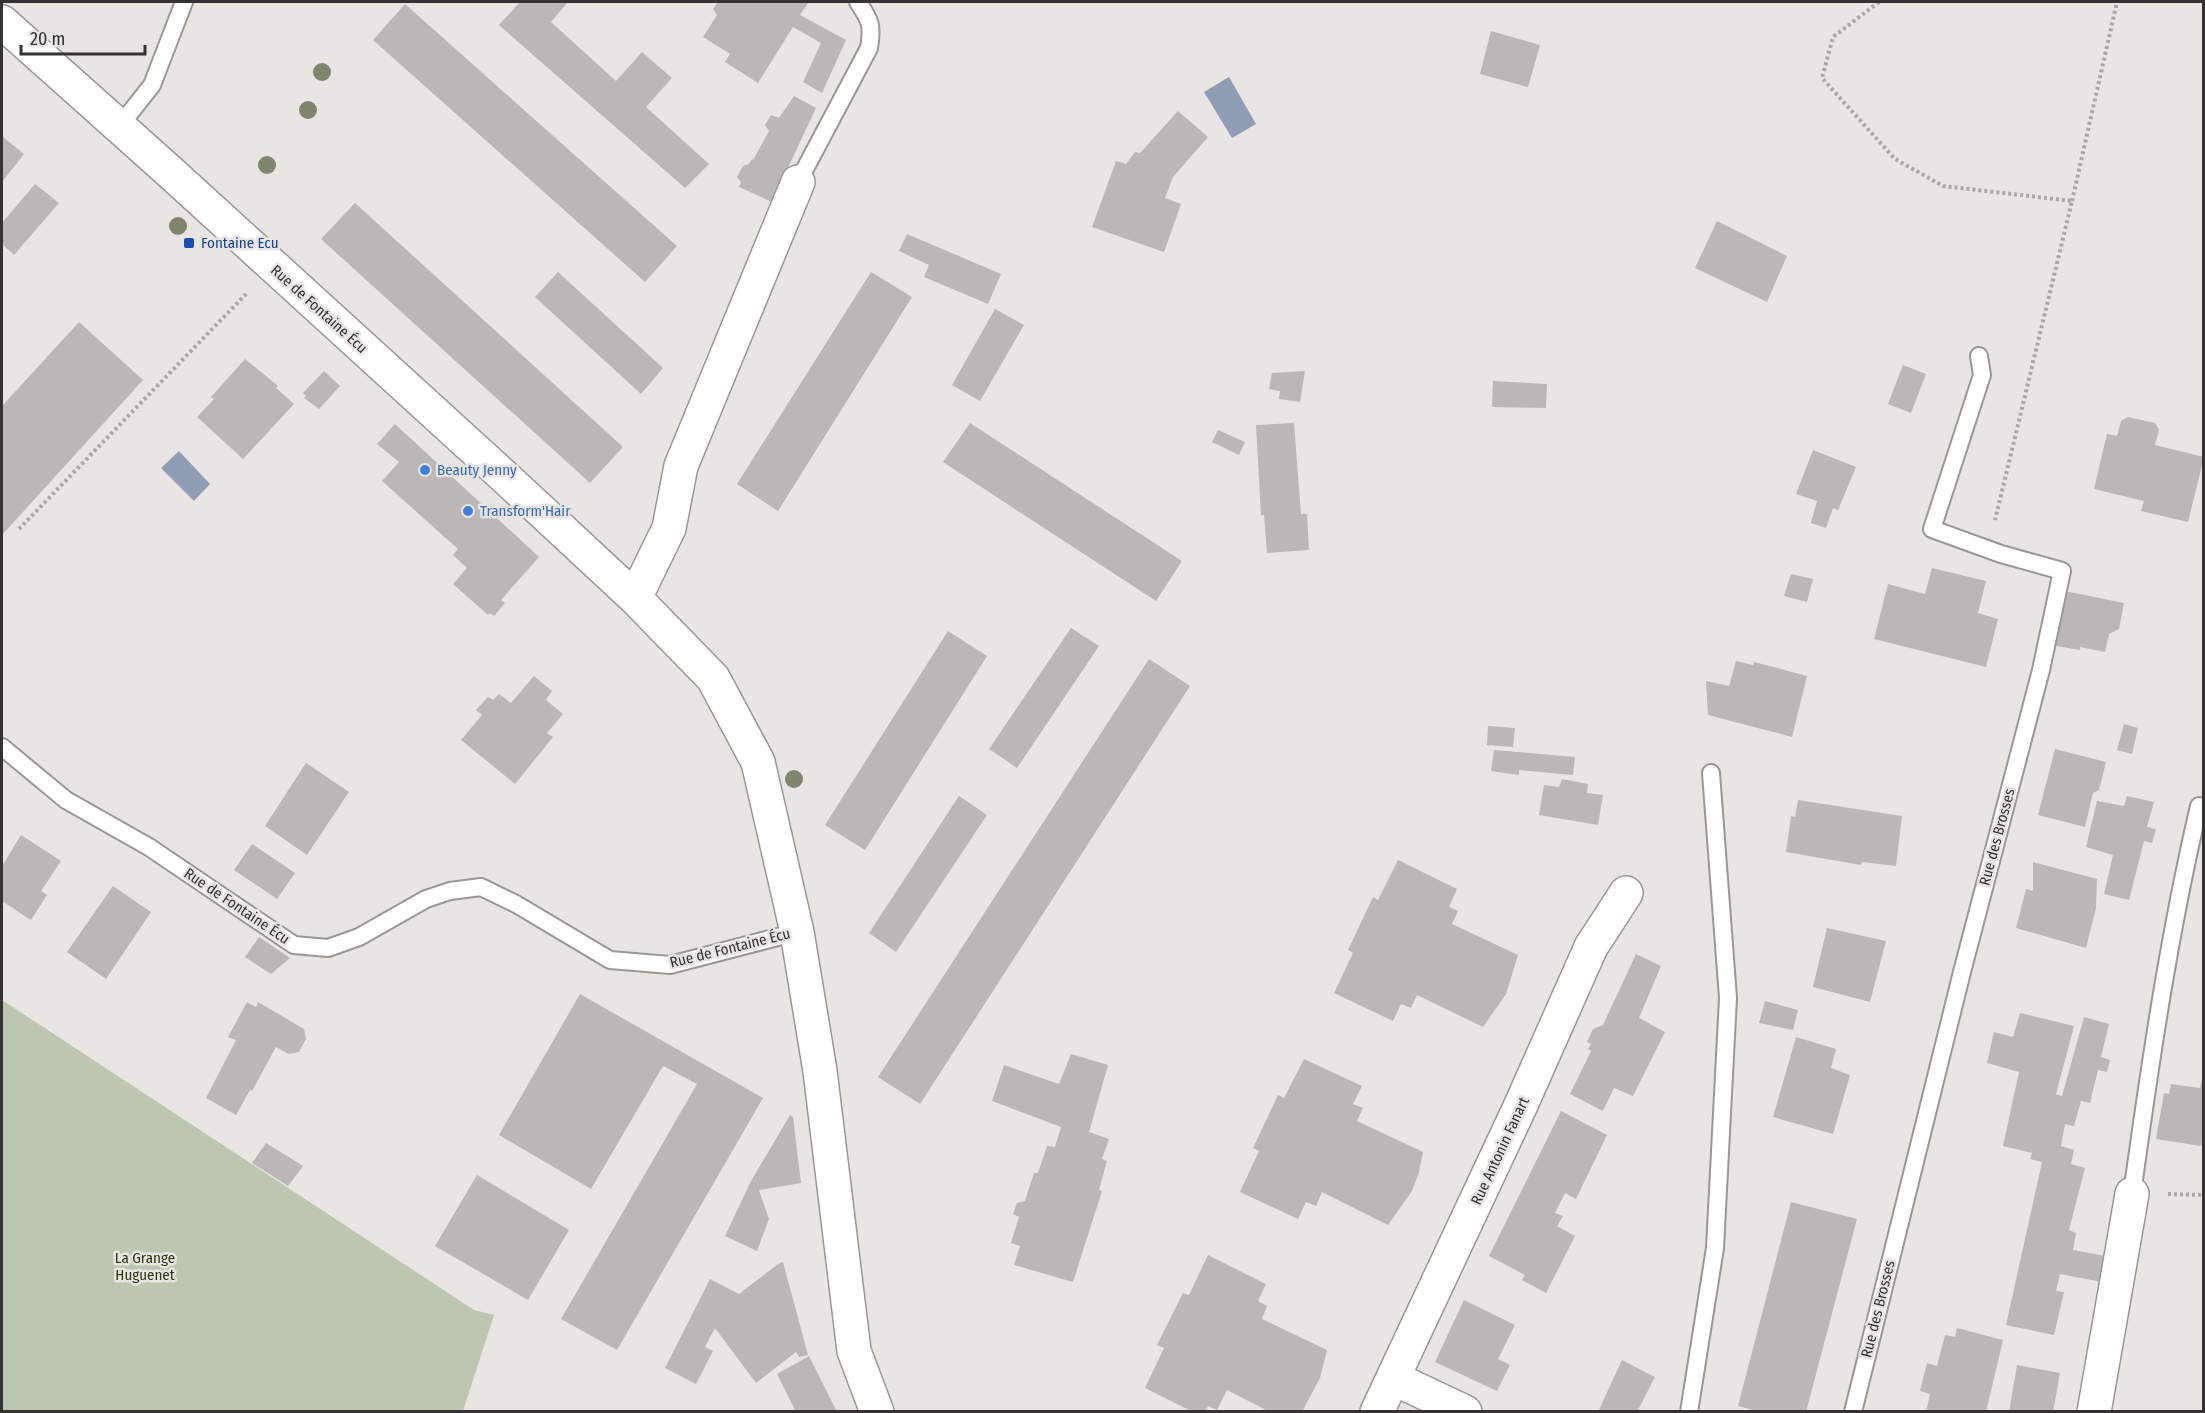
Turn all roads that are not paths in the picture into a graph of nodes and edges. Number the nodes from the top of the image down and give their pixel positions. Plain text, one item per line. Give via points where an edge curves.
1 (184, 2) edge
2 (858, 2) edge
3 (2, 22) edge
4 (118, 128) junction
5 (798, 182) joint
6 (1980, 356) dead end
7 (635, 598) junction
8 (2, 747) edge
9 (1711, 773) dead end
10 (2199, 806) dead end
11 (1626, 893) dead end
12 (797, 932) junction
13 (2132, 1194) joint
14 (1393, 1378) junction
15 (877, 1412) edge
16 (1377, 1412) edge
17 (1465, 1412) edge
18 (1689, 1412) edge
19 (1853, 1412) edge
20 (2094, 1412) edge

1 - 4 lane via 152,85
2 - 5 lane via 872,30 868,48
3 - 4 street, Rue de Fontaine Écu
4 - 7 street, Rue de Fontaine Écu
5 - 7 street via 681,466 669,528
6 - 19 lane, Rue des Brosses via 1982,375 1932,530 2062,571 2041,670
7 - 12 street, Rue de Fontaine Écu via 713,678 758,762
8 - 12 lane, Rue de Fontaine Écu via 66,800 150,847 294,945 328,948 359,937 426,899 481,887 610,960 670,965
9 - 18 lane via 1728,998 1715,1248
10 - 13 lane via 2149,1067
11 - 14 street, Rue Antonin Fanart via 1591,947
12 - 15 street, Rue de Fontaine Écu via 821,1081 854,1351
13 - 20 street
14 - 16 street, Rue Antonin Fanart
14 - 17 street

